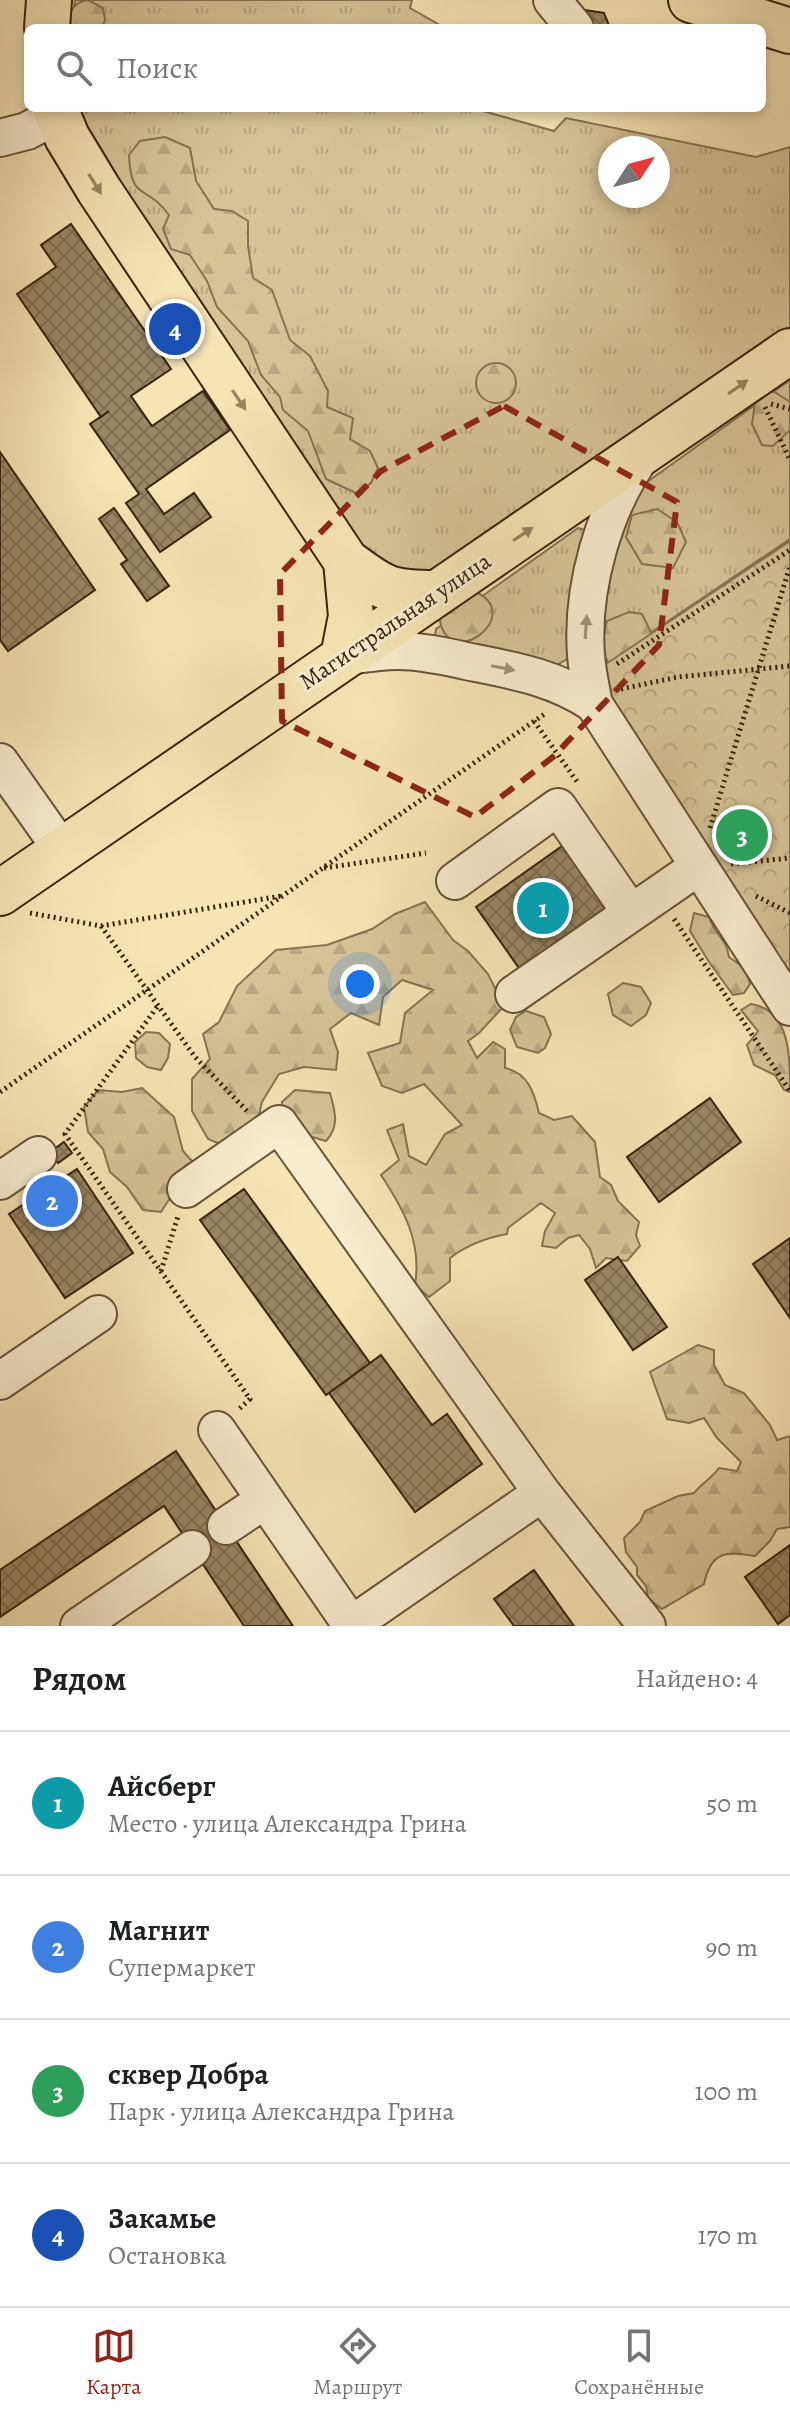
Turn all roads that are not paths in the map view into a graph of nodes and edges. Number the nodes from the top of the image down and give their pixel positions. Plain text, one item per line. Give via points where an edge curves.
1 (49, 0) edge
2 (552, 0) edge
3 (691, 0) edge
4 (47, 24) edge
5 (572, 24) edge
6 (747, 24) edge
7 (56, 112) edge
8 (0, 138) edge
9 (790, 351) edge
10 (646, 450) junction
11 (346, 561) junction
12 (436, 593) junction
13 (388, 626) junction
14 (343, 657) junction
15 (455, 659) junction
16 (598, 690) junction
17 (0, 762) edge
18 (62, 850) junction
19 (698, 867) junction
20 (455, 881) dead end
21 (11, 902) edge
22 (644, 904) junction
23 (514, 994) dead end
24 (790, 1007) edge
25 (38, 1155) dead end
26 (0, 1181) edge
27 (186, 1189) road end
28 (98, 1314) dead end
29 (0, 1381) edge
30 (217, 1430) road end
31 (542, 1493) junction
32 (265, 1500) junction
33 (226, 1526) dead end
34 (192, 1549) dead end
35 (352, 1625) edge
36 (79, 1626) edge
37 (647, 1626) edge

1 - 4 main road
2 - 5 street
3 - 6 main road
7 - 8 street via 27,131
7 -> 11 main road via 99,190
10 -> 9 main road, Магистральная улица
12 -> 10 main road, Магистральная улица
16 -> 10 street via 586,656 593,568 614,503
11 - 12 main road via 389,590
11 - 13 street
11 - 14 main road via 351,616
12 - 13 main road, Магистральная улица
13 - 14 main road, Магистральная улица
13 - 15 street via 406,641
14 - 15 street via 401,651
14 - 18 main road, Магистральная улица
15 -> 16 street via 530,673 577,692
16 - 19 street
17 - 18 street
18 - 21 main road, Магистральная улица
19 - 22 street
19 - 24 street
20 - 22 street via 558,807
22 - 23 street
25 - 26 street
27 - 31 street via 279,1124
28 - 29 street
30 - 32 street
31 - 35 street
31 - 37 street
32 - 33 street
32 - 35 street
34 - 36 street

